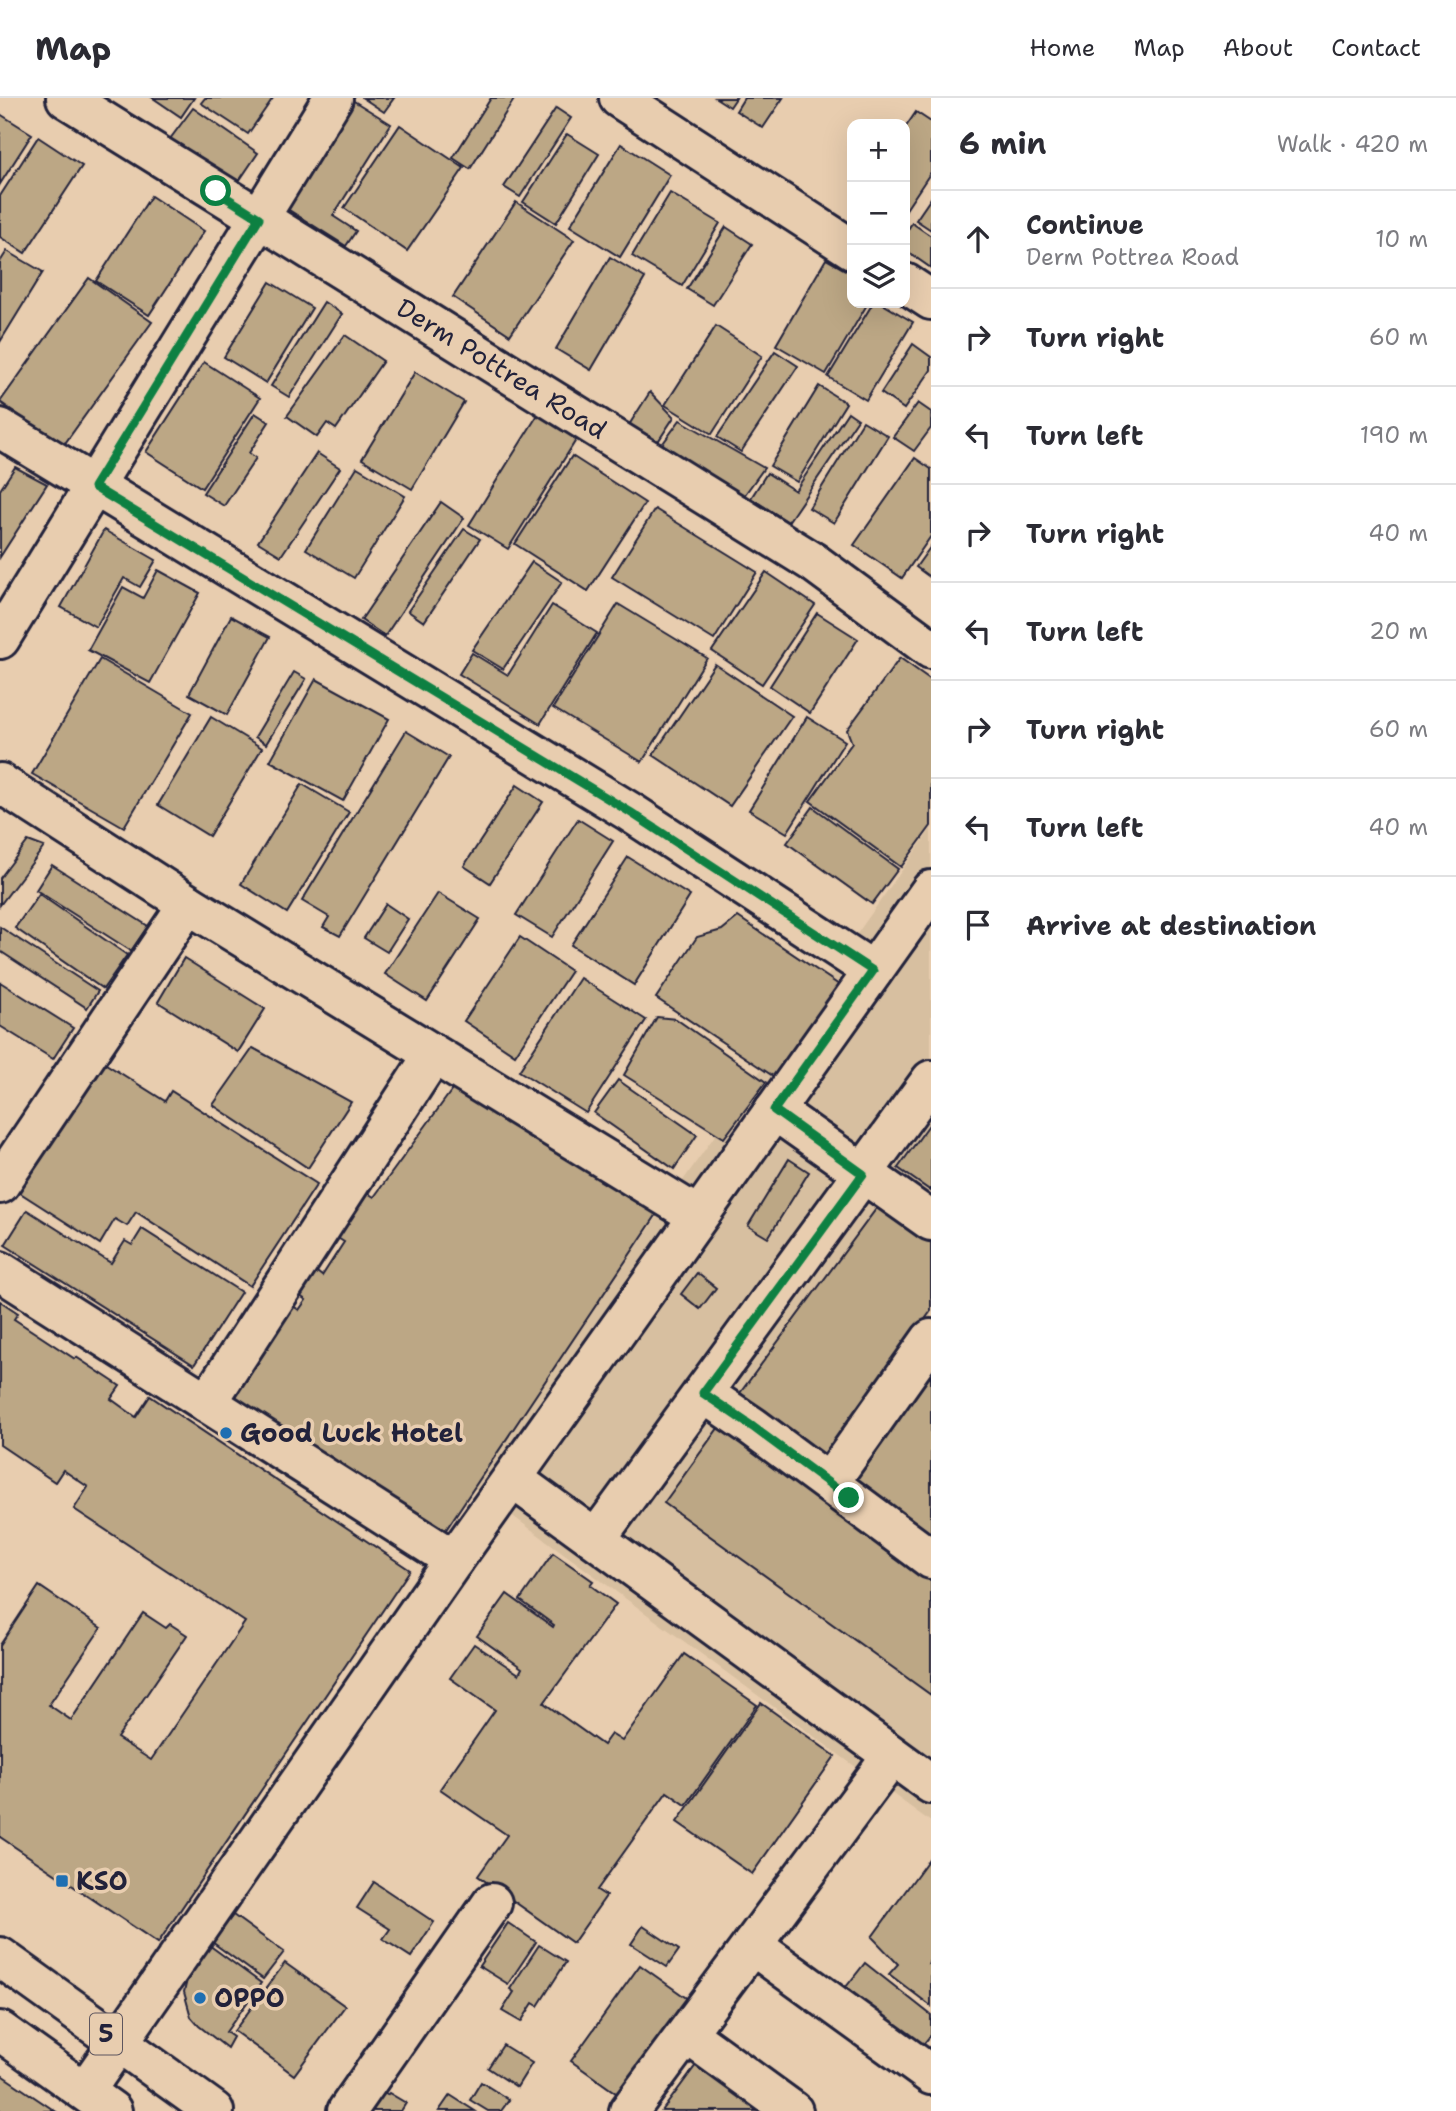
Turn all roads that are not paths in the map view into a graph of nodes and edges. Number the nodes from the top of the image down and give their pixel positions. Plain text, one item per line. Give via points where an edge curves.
1 (66, 98) edge
2 (333, 98) edge
3 (620, 98) edge
4 (259, 218) junction
5 (847, 246) edge
6 (910, 286) edge
7 (931, 300) edge
8 (0, 428) edge
9 (94, 487) junction
10 (0, 639) edge
11 (931, 649) edge
12 (0, 783) edge
13 (931, 890) edge
14 (188, 905) junction
15 (873, 971) junction
16 (433, 1055) junction
17 (931, 1080) edge
18 (774, 1110) junction
19 (863, 1174) junction
20 (0, 1184) edge
21 (698, 1216) junction
22 (931, 1221) edge
23 (0, 1271) edge
24 (931, 1339) edge
25 (703, 1393) junction
26 (206, 1403) junction
27 (513, 1479) junction
28 (829, 1483) junction
29 (596, 1539) junction
30 (931, 1559) edge
31 (454, 1560) junction
32 (892, 1756) junction
33 (931, 1784) edge
34 (492, 1903) dead end
35 (752, 1945) junction
36 (0, 1956) edge
37 (0, 2031) edge
38 (687, 2034) junction
39 (119, 2043) junction
40 (931, 2075) edge
41 (98, 2101) edge
42 (214, 2111) edge
43 (347, 2111) edge
44 (629, 2111) edge
45 (793, 2111) edge

1 - 4 main road, Derm Pottrea Road
2 - 4 main road
3 - 5 main road
4 - 9 main road
4 - 11 main road, Derm Pottrea Road via 813,562
6 - 7 main road
8 - 9 main road
9 - 10 main road
9 - 15 main road via 630,812
12 - 14 main road
13 - 15 main road
14 - 16 main road
14 - 20 main road
15 - 18 main road
16 - 21 main road
16 - 26 main road
17 - 19 main road
18 - 19 main road
18 - 21 main road
19 - 22 main road
19 - 25 main road
21 - 27 main road
23 - 26 main road
24 - 28 main road
25 - 28 main road
25 - 29 main road
26 - 31 main road
27 - 29 main road
27 - 31 main road
28 - 30 main road
29 - 32 main road
31 - 39 main road
32 - 33 main road
32 - 35 main road
34 - 43 main road
35 - 38 main road
35 - 40 main road
36 - 39 main road, 5
37 - 41 main road, 5
38 - 44 main road
38 - 45 main road
39 - 41 main road
39 - 42 main road, 5

